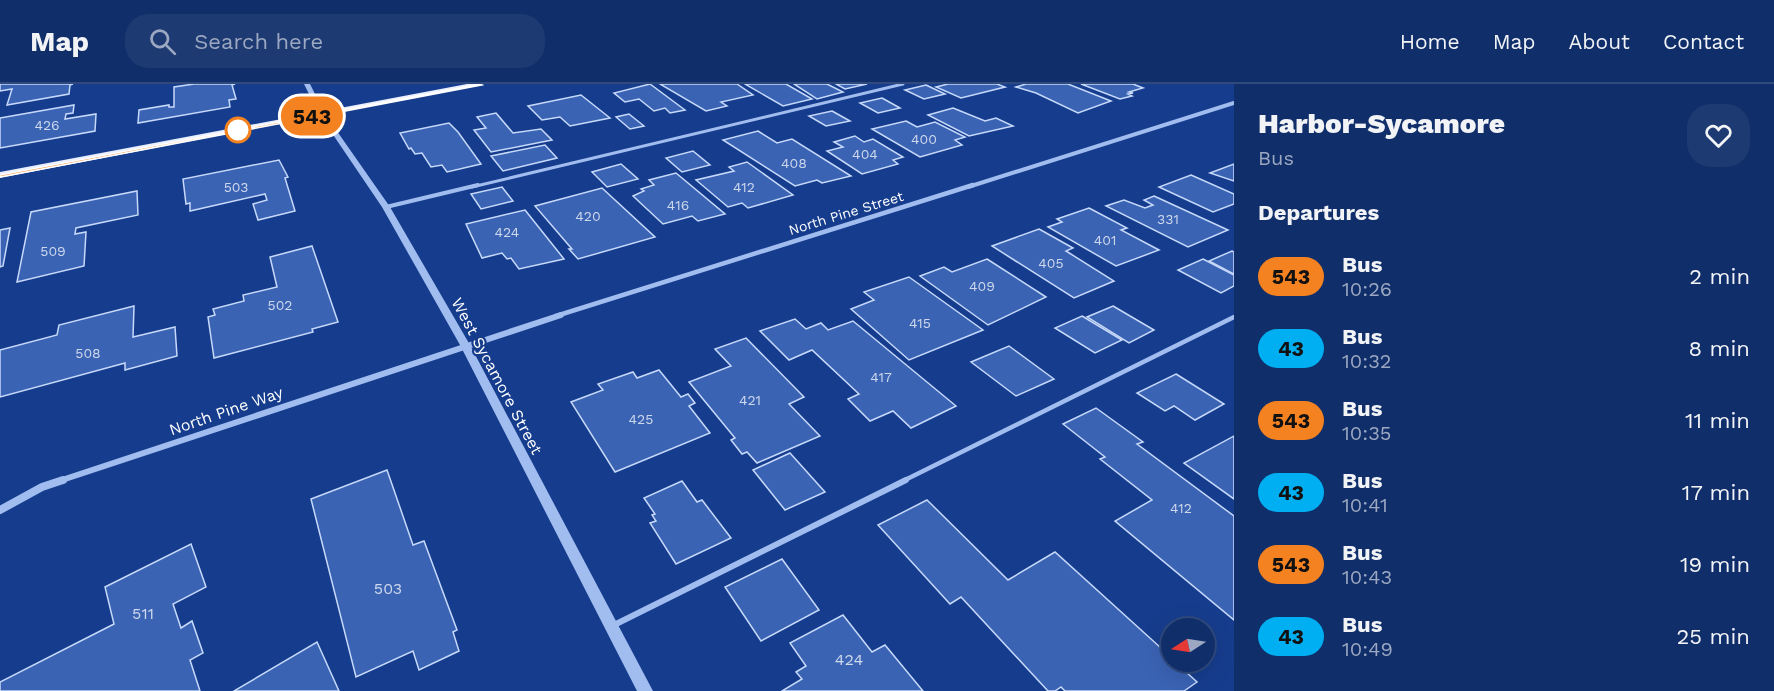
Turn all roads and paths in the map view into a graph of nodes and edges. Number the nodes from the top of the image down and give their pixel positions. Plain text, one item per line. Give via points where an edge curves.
1 (307, 84) edge
2 (480, 84) edge
3 (903, 84) edge
4 (1234, 103) edge
5 (322, 114) junction
6 (0, 175) edge
7 (386, 207) junction
8 (1234, 317) edge
9 (465, 345) junction
10 (0, 510) edge
11 (611, 626) junction
12 (645, 691) edge

1 - 5 street, West Sycamore Street
2 - 5 main road
3 - 7 lane
4 - 9 street, North Pine Street
5 - 6 main road
5 - 7 street, West Sycamore Street
7 - 9 street, West Sycamore Street
8 - 11 lane
9 - 10 street, North Pine Way via 42,487
9 - 11 street, West Sycamore Street
11 - 12 street, West Sycamore Street

